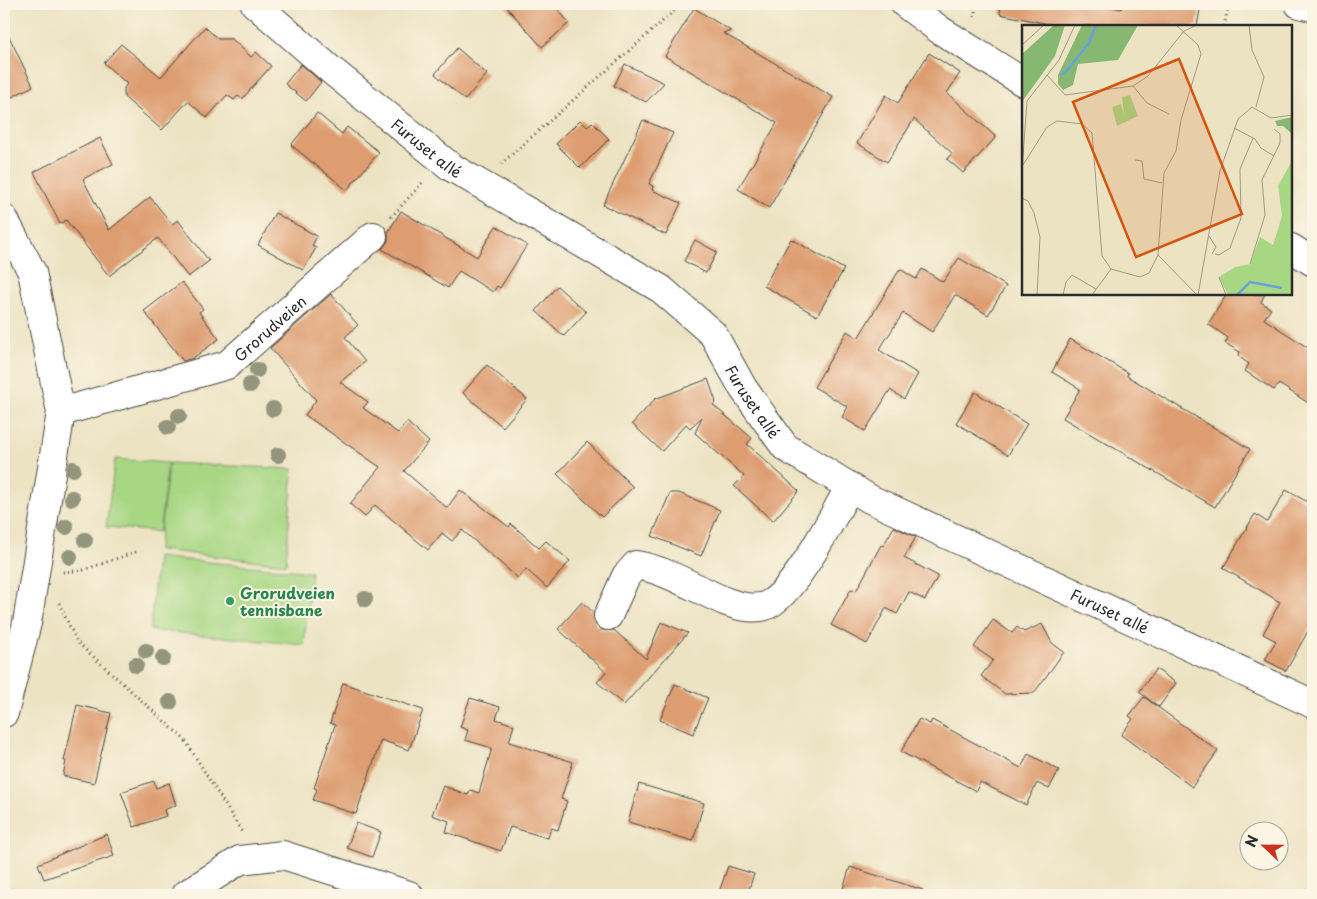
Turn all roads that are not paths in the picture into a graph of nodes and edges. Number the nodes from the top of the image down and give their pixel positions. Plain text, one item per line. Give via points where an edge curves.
1 (255, 4) edge
2 (905, 4) edge
3 (1299, 4) edge
4 (1313, 7) edge
5 (1022, 81) edge
6 (4, 219) edge
7 (373, 236) road end
8 (1292, 249) edge
9 (1313, 262) edge
10 (61, 412) junction
11 (850, 487) junction
12 (608, 616) dead end
13 (1313, 704) edge
14 (4, 713) edge
15 (185, 895) edge
16 (409, 895) edge

1 - 11 street, Furuset allé via 443,160 661,289 713,334 743,388 785,447
2 - 5 street
3 - 4 street
6 - 10 street via 32,272
7 - 10 street, Grorudveien via 227,364
8 - 9 street
10 - 14 street via 27,623
11 - 12 street via 791,586 770,604 748,608 729,603 652,568 636,565 626,576
11 - 13 street, Furuset allé
15 - 16 street via 240,860 283,855

